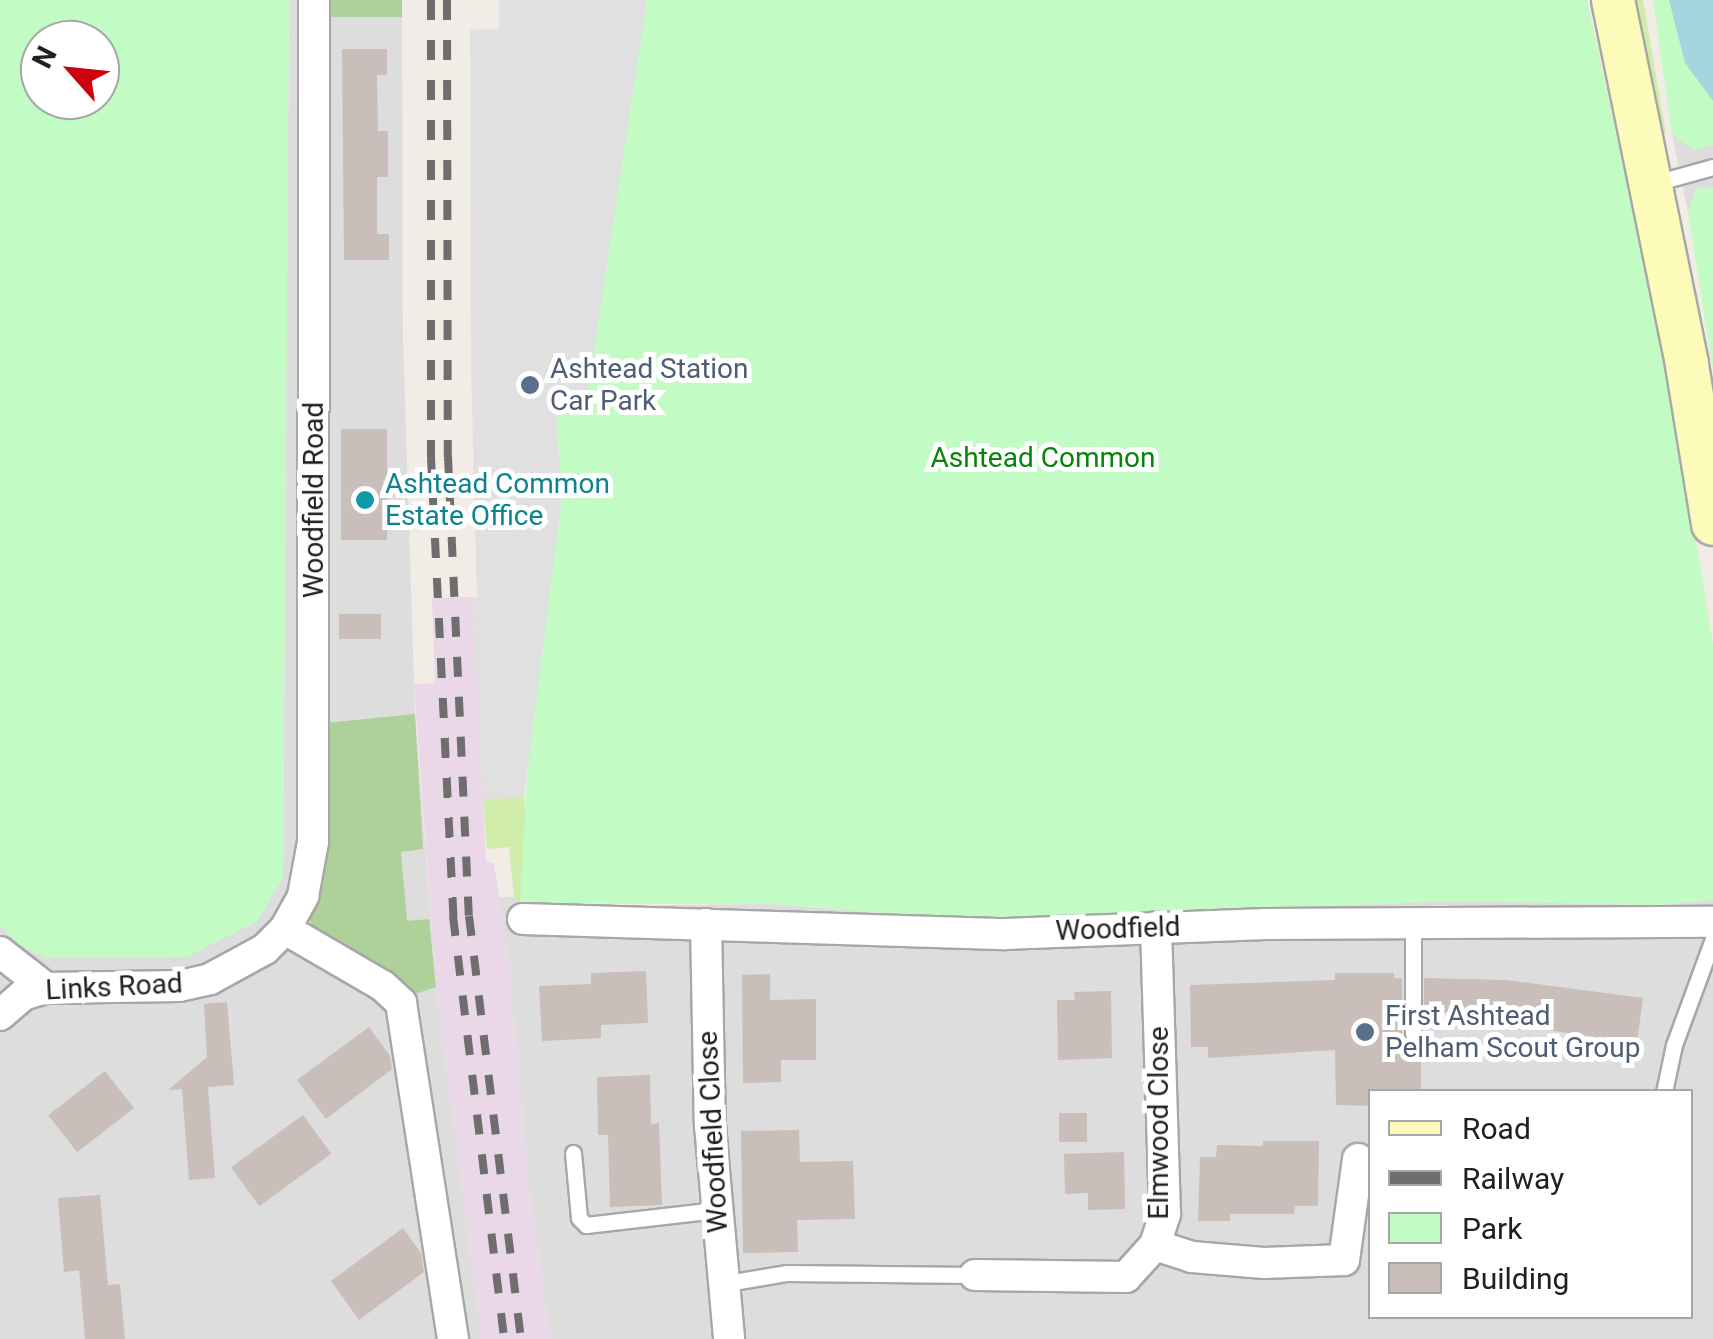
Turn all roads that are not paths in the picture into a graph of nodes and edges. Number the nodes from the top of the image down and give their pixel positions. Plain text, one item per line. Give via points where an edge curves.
1 (314, 0) edge
2 (1613, 0) edge
3 (1713, 167) edge
4 (1652, 184) junction
5 (1713, 524) edge
6 (523, 919) dead end
7 (1413, 922) junction
8 (1713, 922) edge
9 (706, 924) junction
10 (1156, 927) junction
11 (286, 928) junction
12 (1713, 939) edge
13 (0, 952) edge
14 (234, 968) joint
15 (46, 988) junction
16 (0, 1015) edge
17 (1413, 1033) dead end
18 (1665, 1089) edge
19 (572, 1154) dead end
20 (1358, 1159) dead end
21 (716, 1210) junction
22 (1155, 1245) junction
23 (976, 1275) joint
24 (722, 1284) junction
25 (452, 1339) edge
26 (730, 1339) edge

1 - 11 street, Woodfield Road via 314,842 303,896
2 - 4 street
3 - 4 lane
4 - 5 street
6 - 9 street, Woodfield
7 - 8 street, Woodfield
7 - 10 street, Woodfield
7 - 17 lane
9 - 10 street, Woodfield via 1006,934
9 - 21 street, Woodfield Close
10 - 22 street, Elmwood Close via 1165,1214
11 - 14 street, Woodfield Road
11 - 25 street via 402,1003
12 - 18 lane
13 - 15 street
14 - 15 street, Links Road via 180,986
15 - 16 street, Links Road via 23,995
19 - 21 lane via 578,1218 586,1225
20 - 22 street via 1344,1260 1264,1263 1192,1257
21 - 24 street, Woodfield Close
22 - 23 street, Elmwood Close via 1126,1277
23 - 24 lane via 787,1273
24 - 26 street, Woodfield Close

